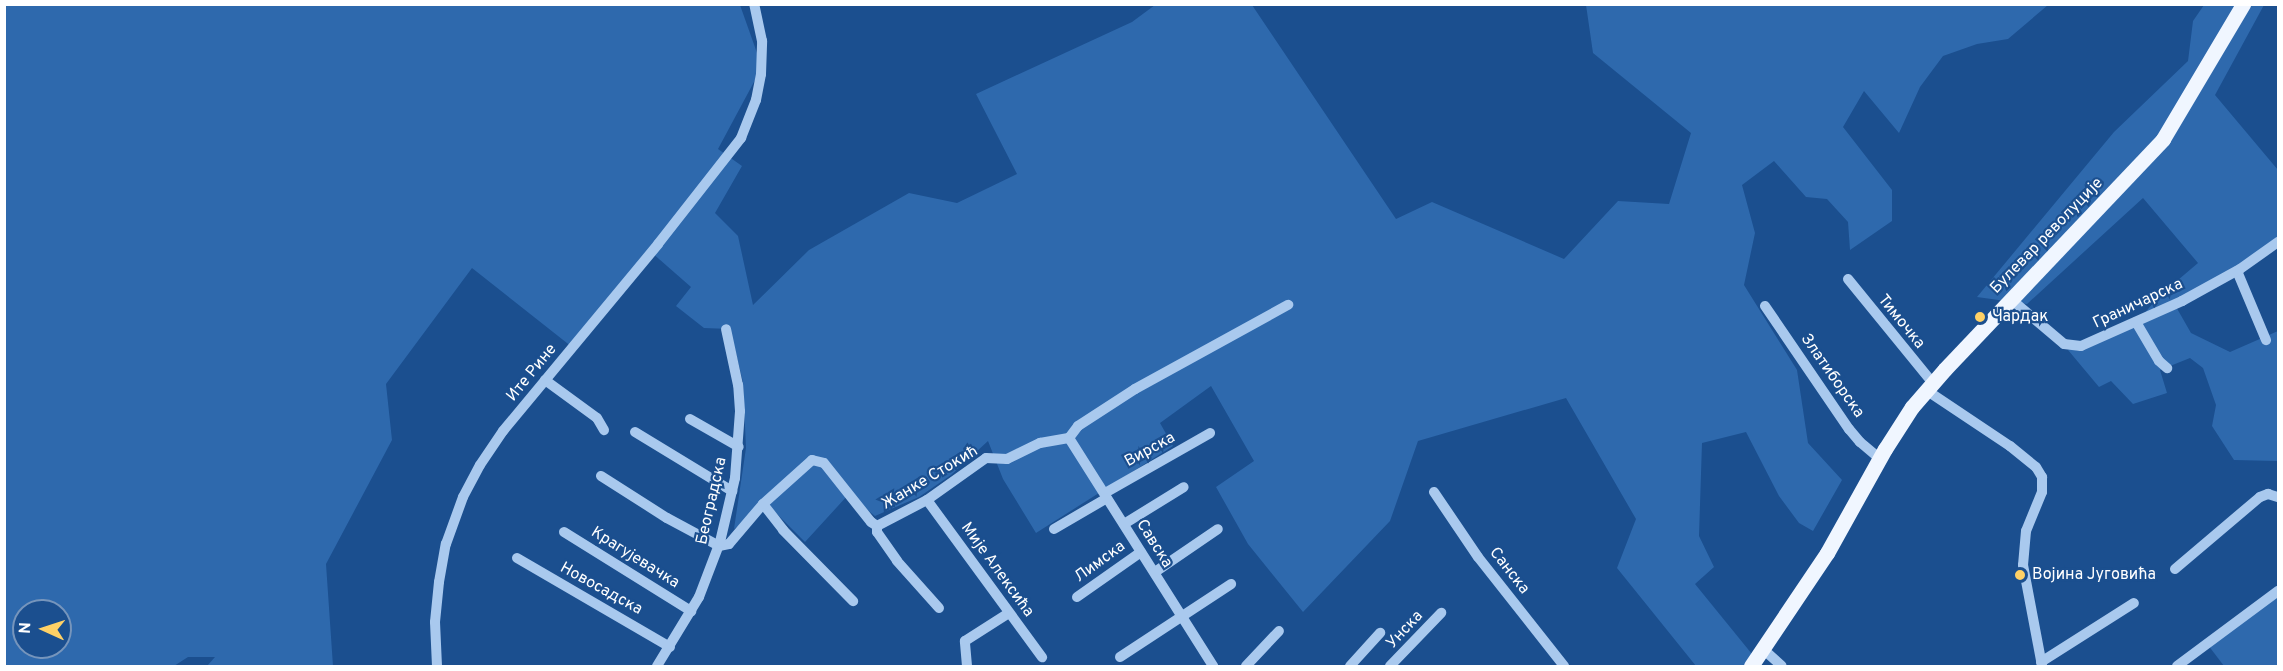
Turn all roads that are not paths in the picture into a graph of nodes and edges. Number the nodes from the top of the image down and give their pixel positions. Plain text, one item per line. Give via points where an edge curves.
1 (754, 4) edge
2 (2243, 4) edge
3 (2278, 242) edge
4 (2237, 271) junction
5 (1848, 279) dead end
6 (2012, 300) junction
7 (1288, 305) dead end
8 (1765, 306) dead end
9 (2136, 322) junction
10 (726, 329) dead end
11 (2266, 340) dead end
12 (2167, 368) dead end
13 (545, 380) junction
14 (1929, 386) junction
15 (690, 419) dead end
16 (604, 430) dead end
17 (635, 432) dead end
18 (1210, 433) dead end
19 (1069, 438) junction
20 (739, 447) junction
21 (1879, 458) junction
22 (601, 476) dead end
23 (1184, 487) dead end
24 (732, 491) junction
25 (1434, 492) dead end
26 (1106, 495) junction
27 (2278, 497) edge
28 (927, 500) junction
29 (763, 504) junction
30 (1124, 524) junction
31 (876, 526) junction
32 (1054, 529) dead end
33 (1218, 529) dead end
34 (564, 532) dead end
35 (719, 546) junction
36 (1141, 552) junction
37 (517, 558) dead end
38 (2175, 569) dead end
39 (1155, 572) junction
40 (1231, 584) dead end
41 (2278, 591) edge
42 (1077, 597) dead end
43 (853, 601) dead end
44 (2134, 603) dead end
45 (939, 608) dead end
46 (691, 611) junction
47 (1009, 613) junction
48 (1441, 614) dead end
49 (1182, 615) junction
50 (1279, 631) dead end
51 (1380, 633) dead end
52 (670, 646) junction
53 (1763, 649) junction
54 (1042, 657) dead end
55 (1120, 657) dead end
56 (2042, 664) edge
57 (437, 666) edge
58 (657, 666) edge
59 (967, 666) edge
60 (1213, 666) edge
61 (1246, 666) edge
62 (1350, 666) edge
63 (1390, 666) edge
64 (1564, 666) edge
65 (1751, 666) edge
66 (1782, 666) edge
67 (2177, 666) edge

1 - 13 street, Ите Рине via 762,41 761,74 741,138
2 - 6 main road, Булевар револуције via 2163,139
3 - 4 street, Граничарска
4 - 9 street, Граничарска
4 - 11 street
5 - 14 street, Тимочка
6 - 9 street, Граничарска via 2055,338 2073,346
6 - 14 main road, Булевар револуције
7 - 19 street via 1135,389 1078,426
8 - 21 street, Златиборска via 1849,429
9 - 12 street
10 - 20 street, Београдска via 738,385
13 - 16 street via 597,418
13 - 57 street, Ите Рине via 491,448 459,509 444,553 437,591
14 - 21 main road, Булевар револуције
14 - 56 street, Тимочка via 2010,446 2036,467 2042,477 2044,485 2026,531 2023,558
15 - 20 street
17 - 24 street
18 - 26 street, Вирска
19 - 26 street, Савска
19 - 28 street, Жанке Стокић via 1040,443 1007,459 986,458
20 - 24 street, Београдска
21 - 53 main road, Булевар револуције via 1827,554
22 - 35 street
23 - 30 street
24 - 35 street, Београдска
25 - 64 street, Санска via 1478,557
26 - 30 street, Савска
26 - 32 street, Вирска
27 - 38 street via 2260,497
28 - 31 street, Жанке Стокић
28 - 47 street, Мије Алексића
29 - 31 street, Жанке Стокић via 806,463 817,460 824,463
29 - 35 street, Жанке Стокић via 729,544
29 - 43 street via 783,530
30 - 36 street, Савска
31 - 45 street via 897,561
33 - 39 street
34 - 46 street, Крагујевачка
35 - 46 street, Београдска
36 - 39 street, Савска
36 - 42 street, Лимска
37 - 52 street, Новосадска
39 - 49 street, Савска
40 - 49 street
41 - 67 street
44 - 56 street
46 - 52 street, Београдска
47 - 54 street, Мије Алексића
47 - 59 street via 965,641
48 - 63 street, Унска
49 - 55 street
49 - 60 street, Савска
50 - 61 street
51 - 62 street
52 - 58 street, Београдска
53 - 65 main road, Булевар револуције
53 - 66 street

